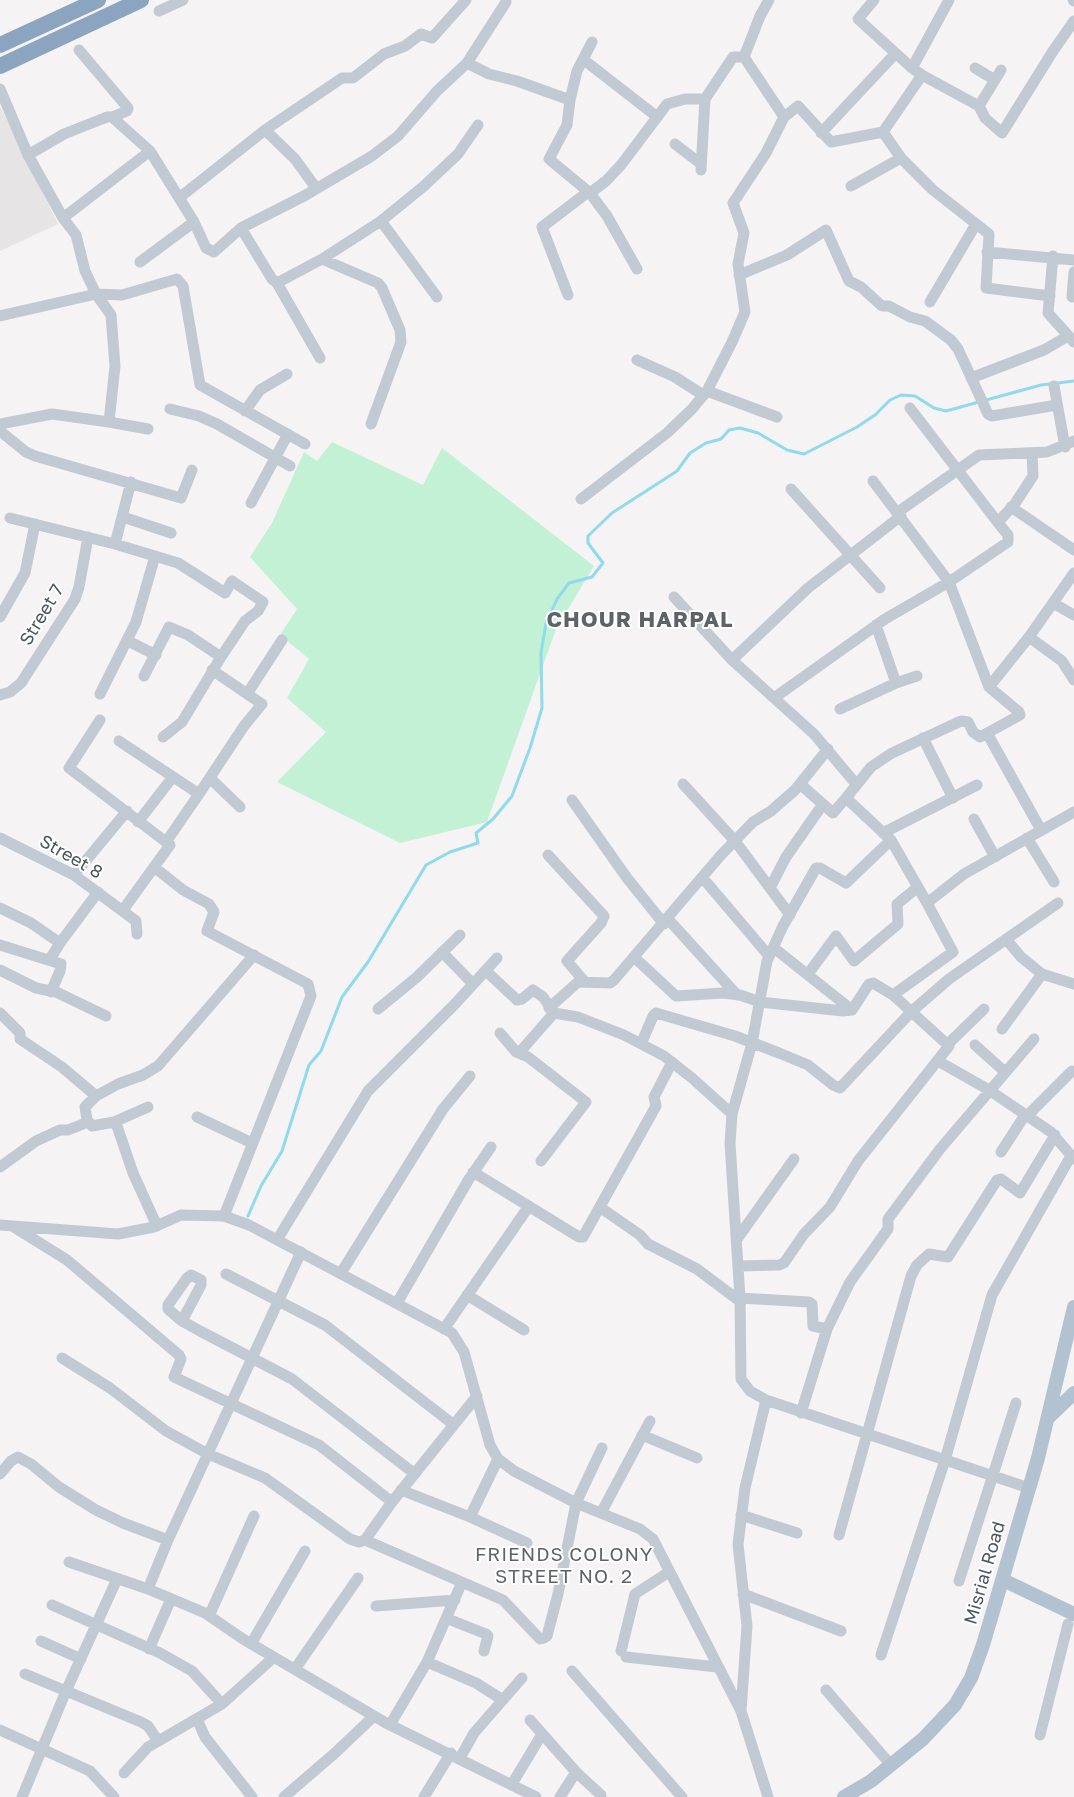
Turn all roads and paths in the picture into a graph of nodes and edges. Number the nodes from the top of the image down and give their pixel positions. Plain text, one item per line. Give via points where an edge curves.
1 (98, 0) edge
2 (141, 0) edge
3 (183, 0) edge
4 (466, 0) edge
5 (769, 0) edge
6 (874, 0) edge
7 (949, 0) edge
8 (508, 1) edge
9 (160, 11) dead end
10 (1074, 21) edge
11 (592, 42) dead end
12 (0, 45) edge
13 (79, 50) dead end
14 (895, 54) junction
15 (744, 58) junction
16 (584, 60) junction
17 (467, 63) junction
18 (0, 66) edge
19 (912, 68) junction
20 (976, 68) dead end
21 (922, 75) junction
22 (0, 89) edge
23 (705, 99) junction
24 (570, 100) junction
25 (979, 106) junction
26 (656, 116) junction
27 (784, 116) junction
28 (112, 118) junction
29 (478, 125) dead end
30 (265, 130) junction
31 (883, 132) junction
32 (821, 133) junction
33 (675, 144) dead end
34 (150, 151) junction
35 (28, 155) junction
36 (901, 158) junction
37 (851, 186) dead end
38 (316, 188) junction
39 (589, 192) junction
40 (179, 198) junction
41 (63, 218) junction
42 (381, 221) junction
43 (194, 222) junction
44 (976, 224) junction
45 (241, 228) junction
46 (987, 252) junction
47 (1053, 256) junction
48 (322, 259) junction
49 (1074, 260) edge
50 (140, 262) dead end
51 (637, 268) dead end
52 (1074, 272) edge
53 (739, 275) junction
54 (277, 282) junction
55 (96, 294) junction
56 (568, 295) dead end
57 (1050, 296) junction
58 (437, 297) dead end
59 (1072, 297) dead end
60 (930, 302) dead end
61 (0, 316) edge
62 (1071, 339) edge
63 (320, 358) dead end
64 (637, 360) dead end
65 (288, 374) dead end
66 (971, 378) junction
67 (1054, 386) dead end
68 (705, 393) junction
69 (1057, 405) junction
70 (910, 408) dead end
71 (170, 409) dead end
72 (246, 411) junction
73 (777, 417) dead end
74 (109, 422) junction
75 (0, 424) edge
76 (371, 424) dead end
77 (148, 429) dead end
78 (0, 431) edge
79 (288, 434) junction
80 (305, 444) dead end
81 (1069, 444) edge
82 (1032, 453) junction
83 (275, 458) junction
84 (290, 466) dead end
85 (957, 469) junction
86 (192, 470) dead end
87 (873, 481) dead end
88 (131, 482) junction
89 (791, 488) dead end
90 (582, 499) dead end
91 (251, 503) dead end
92 (1011, 507) junction
93 (900, 514) junction
94 (123, 517) junction
95 (10, 518) dead end
96 (35, 524) junction
97 (998, 524) junction
98 (170, 533) dead end
99 (88, 537) junction
100 (115, 544) junction
101 (1074, 550) edge
102 (850, 554) junction
103 (156, 556) junction
104 (1074, 573) edge
105 (949, 582) junction
106 (880, 588) dead end
107 (674, 597) dead end
108 (1053, 603) junction
109 (1074, 615) edge
110 (0, 617) edge
111 (876, 625) junction
112 (1029, 637) junction
113 (282, 640) dead end
114 (128, 641) junction
115 (156, 655) junction
116 (221, 657) junction
117 (732, 660) junction
118 (212, 670) junction
119 (144, 676) dead end
120 (917, 676) dead end
121 (1074, 680) edge
122 (896, 683) junction
123 (989, 687) junction
124 (100, 694) dead end
125 (247, 694) junction
126 (0, 696) edge
127 (774, 698) junction
128 (840, 709) dead end
129 (100, 720) dead end
130 (987, 733) junction
131 (163, 737) dead end
132 (923, 738) junction
133 (119, 741) dead end
134 (828, 749) junction
135 (172, 778) junction
136 (210, 778) junction
137 (683, 784) dead end
138 (800, 784) junction
139 (856, 784) junction
140 (977, 785) dead end
141 (199, 794) junction
142 (846, 798) junction
143 (953, 798) junction
144 (572, 800) dead end
145 (823, 804) junction
146 (240, 807) dead end
147 (126, 811) junction
148 (1074, 813) edge
149 (974, 819) dead end
150 (138, 822) junction
151 (1041, 830) junction
152 (887, 836) junction
153 (0, 838) edge
154 (1027, 838) junction
155 (735, 841) junction
156 (166, 842) junction
157 (548, 855) dead end
158 (995, 857) junction
159 (154, 866) junction
160 (74, 875) junction
161 (702, 877) junction
162 (1054, 882) dead end
163 (918, 887) junction
164 (770, 888) junction
165 (98, 892) junction
166 (927, 902) junction
167 (1058, 903) dead end
168 (0, 908) edge
169 (122, 910) junction
170 (790, 915) junction
171 (666, 922) junction
172 (137, 934) dead end
173 (460, 935) dead end
174 (1006, 939) junction
175 (60, 943) junction
176 (0, 945) edge
177 (442, 952) junction
178 (772, 952) junction
179 (254, 955) junction
180 (634, 957) junction
181 (497, 958) dead end
182 (50, 960) junction
183 (0, 970) edge
184 (486, 971) junction
185 (808, 974) junction
186 (1042, 974) junction
187 (584, 981) junction
188 (473, 984) junction
189 (1074, 984) edge
190 (51, 992) junction
191 (738, 995) junction
192 (892, 995) junction
193 (760, 1002) junction
194 (378, 1009) dead end
195 (984, 1009) dead end
196 (852, 1010) junction
197 (552, 1011) junction
198 (911, 1012) junction
199 (0, 1013) edge
200 (106, 1016) dead end
201 (1002, 1029) dead end
202 (500, 1033) dead end
203 (1034, 1039) dead end
204 (752, 1043) junction
205 (641, 1044) junction
206 (948, 1044) junction
207 (975, 1045) dead end
208 (519, 1053) junction
209 (938, 1060) junction
210 (672, 1062) junction
211 (1072, 1071) dead end
212 (1005, 1072) junction
213 (470, 1076) dead end
214 (989, 1090) junction
215 (96, 1096) junction
216 (148, 1107) dead end
217 (732, 1114) junction
218 (1026, 1115) junction
219 (197, 1117) dead end
220 (88, 1122) junction
221 (114, 1122) junction
222 (1055, 1135) junction
223 (252, 1143) junction
224 (492, 1147) dead end
225 (1001, 1152) dead end
226 (1073, 1158) edge
227 (794, 1159) dead end
228 (541, 1161) dead end
229 (0, 1167) edge
230 (474, 1172) junction
231 (529, 1206) junction
232 (601, 1208) junction
233 (224, 1216) junction
234 (0, 1225) edge
235 (156, 1226) junction
236 (14, 1227) junction
237 (737, 1239) junction
238 (277, 1240) junction
239 (301, 1252) junction
240 (739, 1266) junction
241 (341, 1273) junction
242 (226, 1274) dead end
243 (467, 1295) junction
244 (278, 1300) junction
245 (741, 1300) junction
246 (397, 1303) junction
247 (1074, 1307) edge
248 (182, 1321) dead end
249 (444, 1329) junction
250 (827, 1329) junction
251 (524, 1330) dead end
252 (62, 1358) dead end
253 (251, 1358) junction
254 (1074, 1393) edge
255 (477, 1396) junction
256 (766, 1400) junction
257 (1016, 1403) dead end
258 (230, 1404) junction
259 (802, 1413) junction
260 (1049, 1417) junction
261 (650, 1421) dead end
262 (454, 1425) junction
263 (867, 1434) junction
264 (642, 1435) junction
265 (602, 1448) dead end
266 (208, 1454) junction
267 (696, 1458) dead end
268 (498, 1459) junction
269 (945, 1460) junction
270 (0, 1474) edge
271 (414, 1474) junction
272 (992, 1476) junction
273 (1029, 1488) junction
274 (402, 1490) junction
275 (392, 1502) junction
276 (576, 1503) junction
277 (601, 1513) junction
278 (741, 1515) junction
279 (254, 1516) dead end
280 (470, 1517) junction
281 (797, 1533) dead end
282 (839, 1535) dead end
283 (168, 1540) junction
284 (365, 1540) junction
285 (526, 1543) dead end
286 (305, 1551) dead end
287 (69, 1562) dead end
288 (670, 1572) junction
289 (117, 1578) junction
290 (358, 1578) dead end
291 (1003, 1580) junction
292 (959, 1581) dead end
293 (462, 1582) junction
294 (148, 1589) junction
295 (744, 1594) junction
296 (171, 1599) junction
297 (455, 1600) junction
298 (52, 1605) dead end
299 (376, 1606) dead end
300 (209, 1616) junction
301 (448, 1619) junction
302 (1071, 1619) edge
303 (96, 1626) junction
304 (841, 1631) dead end
305 (41, 1641) dead end
306 (251, 1644) junction
307 (149, 1649) junction
308 (484, 1651) dead end
309 (881, 1655) dead end
310 (274, 1657) junction
311 (81, 1659) junction
312 (427, 1662) junction
313 (717, 1667) junction
314 (295, 1670) junction
315 (572, 1671) dead end
316 (25, 1674) dead end
317 (522, 1678) dead end
318 (826, 1690) dead end
319 (66, 1691) junction
320 (502, 1700) junction
321 (222, 1704) junction
322 (741, 1711) junction
323 (374, 1716) junction
324 (197, 1719) junction
325 (530, 1720) dead end
326 (390, 1725) junction
327 (0, 1730) edge
328 (542, 1734) junction
329 (1040, 1735) dead end
330 (158, 1741) junction
331 (41, 1750) junction
332 (455, 1756) junction
333 (891, 1765) junction
334 (576, 1772) junction
335 (124, 1773) dead end
336 (512, 1784) junction
337 (110, 1795) edge
338 (601, 1795) dead end
339 (22, 1797) edge
340 (252, 1797) edge
341 (284, 1797) edge
342 (424, 1797) edge
343 (536, 1797) edge
344 (560, 1797) edge
345 (682, 1797) edge
346 (768, 1797) edge
347 (844, 1797) edge

1 - 12 highway
2 - 18 highway
3 - 9 street
4 - 30 street via 432,38 421,34 405,46 391,50 358,75 342,78
5 - 15 street
6 - 14 street via 858,19
7 - 19 street
8 - 17 street
10 - 25 street via 1002,133 985,118
11 - 16 street
13 - 28 street via 128,108
14 - 19 street
14 - 32 street
15 - 23 street via 733,57
15 - 27 street
16 - 24 street via 577,71
16 - 26 street
17 - 24 street via 490,74
17 - 38 street via 398,136 372,156
19 - 21 street
20 - 25 street via 998,75
21 - 25 street
21 - 31 street
22 - 35 street
23 - 26 street via 685,99 666,104
23 - 33 street via 701,167
24 - 39 street via 568,124 549,159
26 - 39 street via 621,165 606,181
27 - 32 street via 798,106
27 - 53 street via 766,153 732,203 744,233
28 - 34 street
28 - 35 street via 107,117 64,134
29 - 42 street via 458,154
30 - 38 street via 295,159
30 - 40 street
31 - 32 street via 831,142
31 - 36 street
34 - 40 street
34 - 41 street
35 - 41 street
36 - 37 street
36 - 44 street via 933,190
38 - 45 street
39 - 51 street
39 - 56 street via 542,226
40 - 43 street
41 - 55 street via 76,234
42 - 48 street
42 - 58 street
43 - 45 street via 206,248 212,252
43 - 50 street
44 - 46 street via 989,234
44 - 60 street
45 - 54 street via 272,280
46 - 47 street
46 - 57 street via 985,286 988,289
47 - 49 street
47 - 57 street
48 - 54 street
48 - 76 street via 378,283 400,330 401,342
52 - 59 street
53 - 66 street via 787,255 826,230 849,281 882,306 925,320 951,340
53 - 68 street via 745,312
54 - 63 street
55 - 61 street
55 - 72 street via 122,294 177,279 180,281 200,385
55 - 74 street via 111,315 115,366
57 - 62 street via 1048,313
62 - 66 street
64 - 68 street
65 - 72 street via 260,390
66 - 69 street via 992,416
67 - 69 street
68 - 73 street
68 - 90 street via 667,434
69 - 81 street
70 - 85 street
71 - 83 street via 217,424
72 - 79 street
74 - 75 street via 52,414
74 - 77 street
78 - 88 street via 35,456
79 - 80 street
79 - 83 street
81 - 82 street via 1047,452
82 - 85 street via 979,455
82 - 92 street via 1033,476
83 - 84 street
83 - 91 street
85 - 93 street
85 - 97 street
86 - 88 street via 181,498
87 - 93 street
88 - 94 street
89 - 102 street
92 - 97 street
92 - 101 street
93 - 102 street
93 - 105 street
94 - 98 street
94 - 100 street
95 - 96 street
96 - 99 street
96 - 110 street via 25,573
97 - 105 street via 1008,535 1008,542
99 - 100 street
99 - 126 street, Street 7 via 75,599 21,684
100 - 103 street
102 - 106 street
102 - 117 street via 808,588
103 - 114 street
103 - 116 street via 178,563 224,593 232,581 263,602 258,611 245,621
104 - 108 street
105 - 111 street
105 - 123 street
107 - 117 street
108 - 109 street
108 - 112 street
111 - 122 street
111 - 127 street
112 - 121 street via 1062,661
112 - 123 street
113 - 125 street
114 - 115 street
114 - 124 street
115 - 116 street via 170,627
115 - 119 street
116 - 118 street
117 - 127 street
118 - 125 street
118 - 131 street via 182,722
120 - 122 street
122 - 128 street
123 - 130 street via 1020,715
125 - 136 street via 262,704
127 - 134 street
129 - 147 street via 69,768
130 - 132 street via 976,736 965,720
130 - 151 street
132 - 139 street via 871,767
132 - 143 street
133 - 135 street
134 - 138 street
134 - 139 street
135 - 141 street
135 - 150 street
136 - 141 street
136 - 146 street
137 - 155 street
138 - 145 street
138 - 155 street
139 - 142 street
140 - 143 street
141 - 156 street
142 - 145 street via 834,813
142 - 152 street
143 - 152 street
144 - 171 street via 627,878
145 - 164 street via 786,857
147 - 150 street
147 - 160 street
148 - 151 street
149 - 158 street
150 - 156 street
151 - 154 street
152 - 163 street
152 - 170 street via 846,884 816,868
153 - 160 street, Street 8
154 - 158 street
154 - 162 street
155 - 161 street
155 - 164 street
156 - 159 street via 170,845
157 - 187 street via 604,916 568,961
158 - 166 street via 964,874
159 - 169 street
159 - 179 street via 183,890 209,904 214,912 207,931
160 - 165 street, Street 8
161 - 171 street
161 - 178 street
163 - 166 street
163 - 185 street via 897,904 898,924 854,961 836,936
164 - 170 street
165 - 169 street, Street 8
165 - 175 street
166 - 192 street via 953,952
167 - 174 street
168 - 175 street via 31,923
169 - 172 street, Street 8 via 136,921
170 - 178 street
171 - 180 street
171 - 191 street
173 - 177 street
174 - 186 street via 1020,957
174 - 198 street via 949,979
175 - 182 street
176 - 182 street
177 - 188 street
177 - 194 street
178 - 185 street
178 - 193 street
179 - 215 street via 158,1066
179 - 223 street via 308,984 311,996
180 - 187 street via 610,983
180 - 191 street via 676,996
181 - 184 street
182 - 190 street via 61,966
183 - 190 street
184 - 188 street
184 - 197 street via 517,1000 522,1000 533,990 543,997
185 - 196 street
186 - 189 street
186 - 201 street
187 - 197 street via 571,986
188 - 238 street via 368,1091
190 - 200 street
191 - 193 street
192 - 196 street via 873,983 869,984
192 - 198 street
193 - 196 street
193 - 204 street
195 - 206 street
197 - 205 street via 578,1017
197 - 208 street
198 - 204 street via 840,1088 808,1065
198 - 206 street
199 - 215 street via 20,1033 20,1039 62,1067
202 - 208 street
203 - 212 street
204 - 205 street via 656,1013
204 - 217 street
205 - 210 street
206 - 209 street via 948,1049
207 - 212 street
208 - 228 street via 586,1102
209 - 214 street
209 - 240 street via 858,1161 830,1207 804,1234 784,1263 779,1266
210 - 217 street
210 - 232 street via 654,1097 656,1106
211 - 218 street
212 - 214 street
213 - 241 street via 443,1109
214 - 218 street
214 - 250 street via 888,1219 888,1229 850,1282
215 - 220 street via 85,1107
216 - 221 street
217 - 237 street via 730,1143
218 - 222 street
218 - 225 street
219 - 223 street
220 - 221 street via 92,1126
220 - 229 street via 36,1141
221 - 235 street
222 - 226 street
222 - 263 street via 1020,1193 1001,1179 997,1180 948,1257 929,1254 917,1265 911,1276
223 - 233 street
224 - 230 street
226 - 269 street via 992,1294
227 - 237 street
230 - 231 street
230 - 246 street
231 - 232 street via 581,1238
231 - 243 street
232 - 245 street via 648,1244 697,1270
233 - 235 street via 181,1215
233 - 238 street
234 - 236 street
235 - 236 street via 118,1234
236 - 258 street via 67,1260 178,1355 181,1359 174,1377
237 - 240 street
238 - 239 street
239 - 241 street
239 - 244 street
240 - 245 street
241 - 246 street
242 - 244 street
243 - 249 street
243 - 251 street
244 - 253 street
244 - 262 street via 336,1332
245 - 250 street via 809,1302 812,1304 813,1326
245 - 256 street via 741,1379 750,1391
246 - 249 street
247 - 260 main road, Misrial Road
248 - 253 street
249 - 255 street via 452,1333 464,1352
250 - 259 street
252 - 266 street via 110,1388 166,1431
253 - 258 street
253 - 271 street via 292,1378
254 - 260 main road
255 - 262 street
255 - 268 street via 490,1444
256 - 259 street
256 - 278 street
257 - 272 street
258 - 266 street
258 - 275 street via 319,1445
259 - 263 street
260 - 273 main road, Misrial Road
261 - 264 street
262 - 271 street
263 - 269 street
263 - 282 street
264 - 267 street
264 - 277 street
265 - 276 street
266 - 283 street
266 - 284 street via 265,1478 350,1539
268 - 276 street via 514,1471
268 - 280 street
269 - 272 street
269 - 309 street
270 - 283 street via 18,1456 96,1510
271 - 274 street
272 - 273 street
272 - 292 street
273 - 291 main road, Misrial Road
274 - 275 street
274 - 280 street
275 - 284 street
276 - 277 street
276 - 293 street via 547,1636 540,1638 503,1600
277 - 288 street via 640,1529 654,1539
278 - 281 street
278 - 295 street via 738,1544
279 - 300 street
280 - 285 street
283 - 294 street
284 - 293 street
286 - 306 street
287 - 289 street
288 - 313 street
288 - 313 street via 635,1594 624,1654
289 - 294 street
289 - 303 street
290 - 314 street
291 - 302 main road
291 - 333 main road, Misrial Road via 971,1678 955,1705 923,1739
293 - 297 street
294 - 296 street
295 - 304 street
295 - 322 street via 747,1626
296 - 300 street
296 - 307 street
297 - 299 street
297 - 301 street
298 - 303 street
300 - 306 street
301 - 308 street via 488,1636
301 - 312 street
302 - 329 street
303 - 307 street
303 - 311 street
305 - 311 street
306 - 310 street
307 - 321 street via 192,1671
310 - 314 street
310 - 321 street
311 - 319 street
312 - 320 street via 476,1684
312 - 326 street
313 - 322 street
314 - 323 street
315 - 345 street
316 - 319 street
317 - 320 street
318 - 333 street
319 - 330 street via 141,1722 148,1726
319 - 331 street
320 - 332 street
321 - 324 street
322 - 346 street
323 - 326 street
323 - 341 street
324 - 330 street
324 - 340 street via 206,1738
325 - 328 street
326 - 332 street
327 - 331 street
328 - 334 street
328 - 336 street
330 - 335 street
331 - 337 street via 90,1771
331 - 339 street
332 - 336 street
332 - 342 street
333 - 347 main road, Misrial Road
334 - 338 street
334 - 344 street
336 - 343 street

